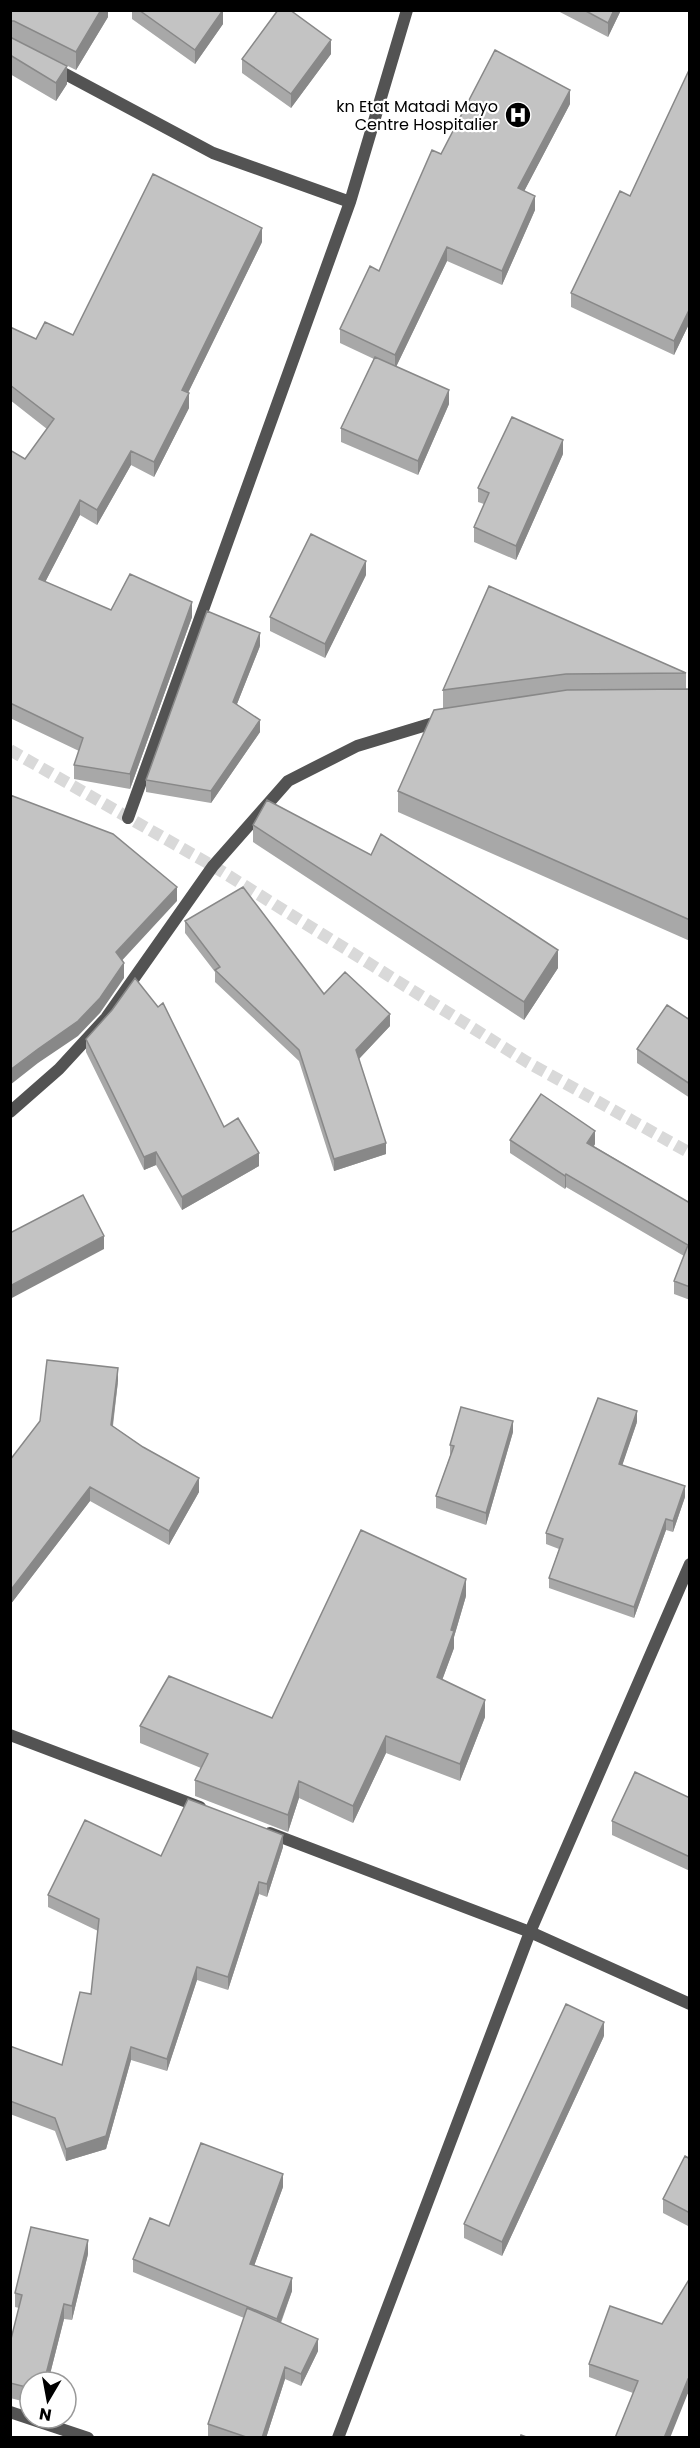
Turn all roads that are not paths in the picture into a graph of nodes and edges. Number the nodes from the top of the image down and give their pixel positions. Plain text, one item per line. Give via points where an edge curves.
1 (407, 10) edge
2 (42, 62) edge
3 (350, 202) junction
4 (452, 719) edge
5 (128, 818) dead end
6 (10, 1112) edge
7 (690, 1564) edge
8 (10, 1735) edge
9 (209, 1810) edge
10 (254, 1827) edge
11 (530, 1932) junction
12 (690, 2004) edge
13 (10, 2412) edge
14 (88, 2438) edge
15 (338, 2438) edge

1 - 3 street
2 - 3 street via 213,153
3 - 5 street
4 - 6 street via 357,746 288,781 213,866 105,1018 59,1069
7 - 11 street
8 - 9 street
10 - 11 street
11 - 12 street
11 - 15 street
13 - 14 street

